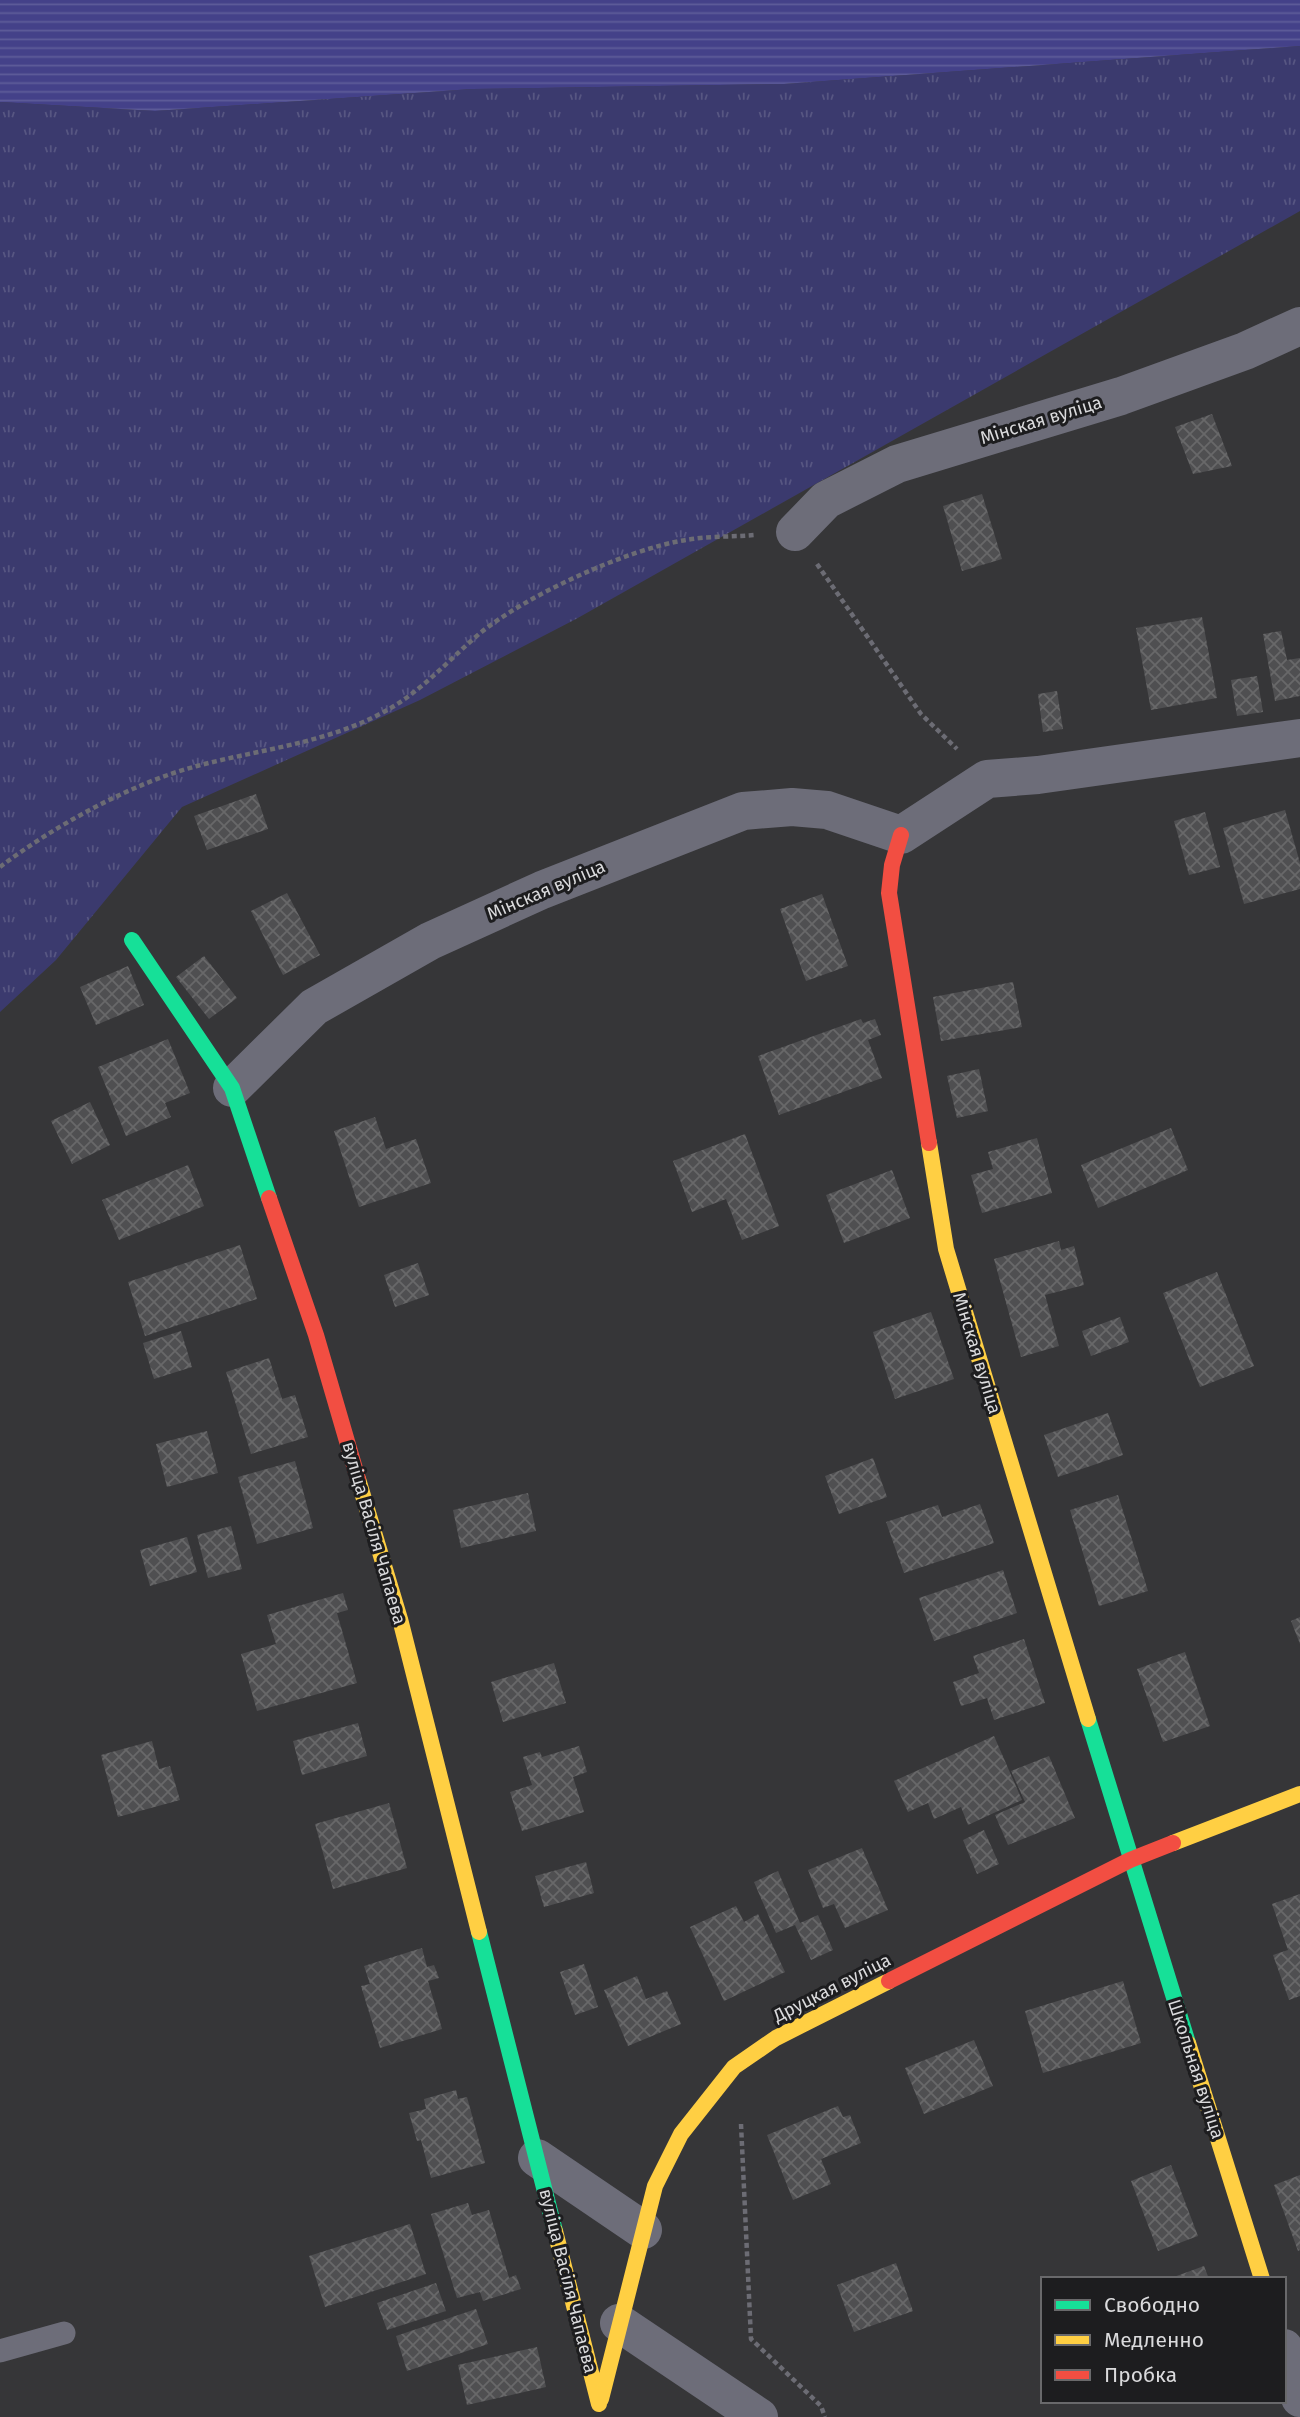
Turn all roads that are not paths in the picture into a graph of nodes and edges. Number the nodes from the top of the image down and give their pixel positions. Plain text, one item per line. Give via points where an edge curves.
1 (1300, 327) edge
2 (795, 533) road end
3 (1300, 738) edge
4 (901, 835) junction
5 (132, 940) dead end
6 (232, 1088) junction
7 (1300, 1794) edge
8 (1130, 1860) junction
9 (537, 2158) junction
10 (643, 2230) junction
11 (1261, 2277) edge
12 (619, 2323) junction
13 (64, 2333) dead end
14 (0, 2351) edge
15 (1286, 2354) edge
16 (1300, 2398) edge
17 (597, 2410) edge
18 (759, 2417) edge

1 - 2 street, Мінская вуліца via 1121,396 897,464 826,500
3 - 4 street via 987,779
4 - 6 street, Мінская вуліца via 827,810 743,811 542,890 430,941 314,1007
4 - 8 street, Мінская вуліца via 889,893 946,1249
5 - 6 street, вуліца Васіля Чапаева
6 - 9 street, вуліца Васіля Чапаева via 316,1335 400,1619
7 - 8 street, Друцкая вуліца
8 - 10 street, Друцкая вуліца via 776,2038 734,2067 681,2134 655,2186
8 - 11 street, Школьная вуліца
9 - 10 street, вуліца Васіля Чапаева
9 - 17 street, вуліца Васіля Чапаева
10 - 12 street, Друцкая вуліца
12 - 17 street, Друцкая вуліца
12 - 18 street
13 - 14 lane
15 - 16 street

